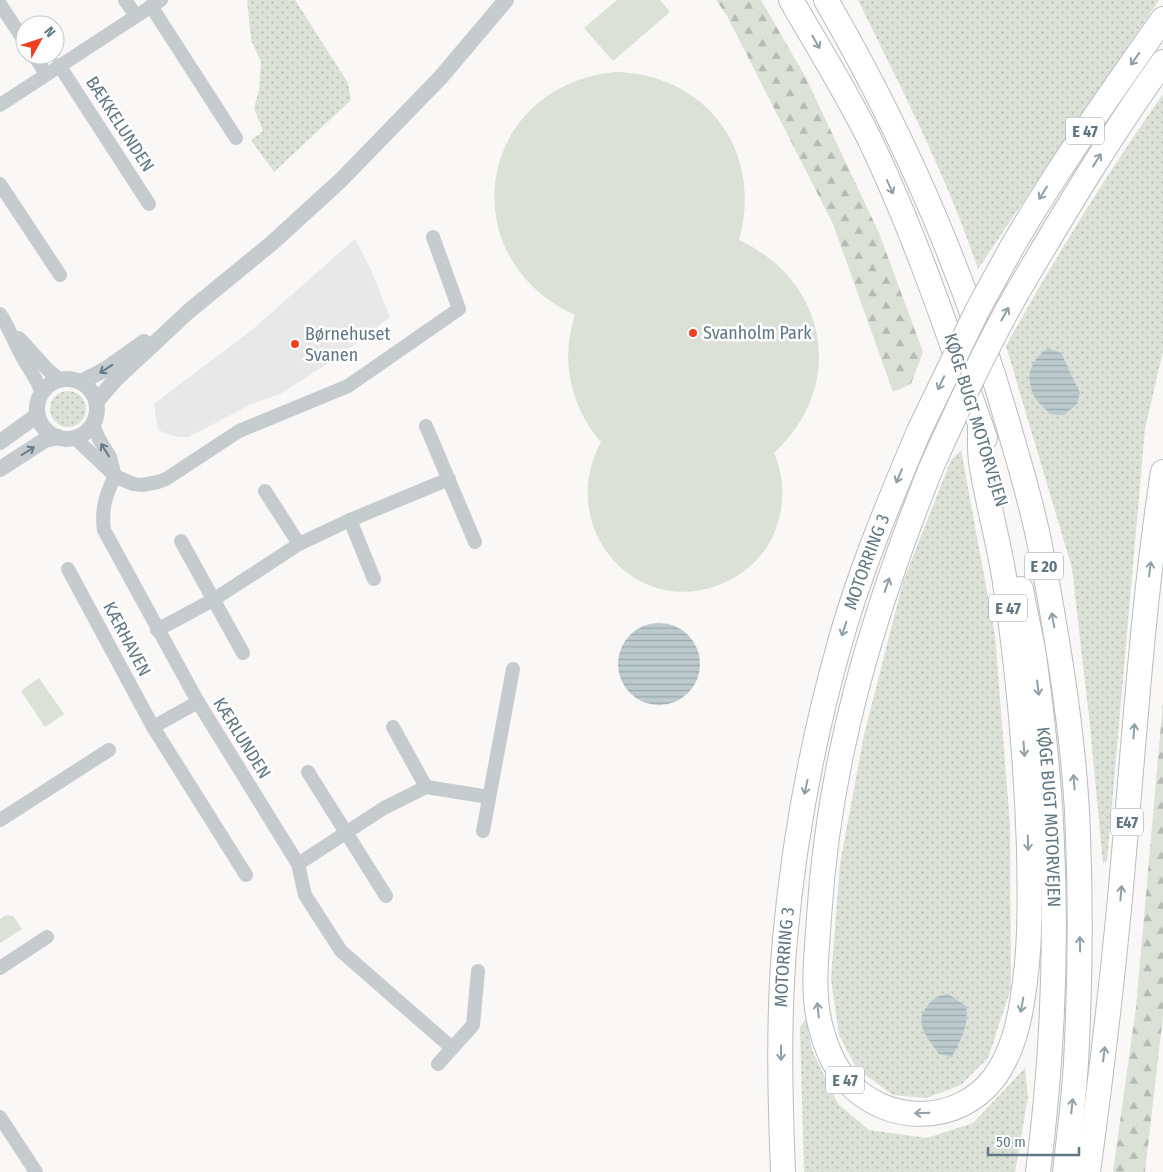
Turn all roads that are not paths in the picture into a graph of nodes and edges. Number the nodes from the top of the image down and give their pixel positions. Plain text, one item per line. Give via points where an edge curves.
1 (125, 0) edge
2 (506, 0) edge
3 (791, 0) edge
4 (826, 0) edge
5 (156, 3) edge
6 (0, 4) edge
7 (136, 16) junction
8 (1163, 19) edge
9 (15, 27) edge
10 (65, 61) edge
11 (1163, 62) edge
12 (40, 65) edge
13 (59, 65) joint
14 (46, 74) junction
15 (0, 105) edge
16 (236, 138) dead end
17 (0, 184) edge
18 (149, 204) dead end
19 (433, 237) dead end
20 (60, 275) dead end
21 (189, 311) junction
22 (0, 314) edge
23 (10, 328) junction
24 (59, 380) junction
25 (81, 382) junction
26 (42, 392) junction
27 (96, 401) junction
28 (37, 414) junction
29 (980, 424) junction
30 (93, 425) junction
31 (426, 426) dead end
32 (58, 437) junction
33 (76, 438) junction
34 (0, 442) edge
35 (0, 469) edge
36 (1163, 472) edge
37 (115, 476) junction
38 (449, 479) junction
39 (265, 491) dead end
40 (350, 520) junction
41 (181, 541) dead end
42 (475, 542) dead end
43 (299, 544) junction
44 (68, 569) dead end
45 (374, 579) dead end
46 (213, 600) junction
47 (157, 630) junction
48 (243, 654) dead end
49 (513, 669) dead end
50 (198, 702) junction
51 (153, 727) junction
52 (393, 727) dead end
53 (109, 750) dead end
54 (308, 772) dead end
55 (426, 787) junction
56 (489, 797) junction
57 (0, 820) edge
58 (483, 831) dead end
59 (346, 833) junction
60 (298, 864) junction
61 (246, 875) dead end
62 (386, 896) dead end
63 (47, 937) dead end
64 (0, 968) edge
65 (478, 971) dead end
66 (452, 1048) junction
67 (438, 1064) dead end
68 (0, 1117) edge
69 (36, 1172) edge
70 (783, 1172) edge
71 (1038, 1172) edge
72 (1065, 1172) edge
73 (1088, 1172) edge

1 - 7 street
2 - 21 street via 441,77 341,180 272,243
3 -> 29 highway, KØGE BUGT MOTORVEJEN / E 20 via 868,136 926,270
72 -> 4 highway, KØGE BUGT MOTORVEJEN / E 20 via 1076,1064 1080,959 1078,834 1070,731 1041,549 1000,394 949,250 887,112
5 - 7 street
5 - 16 street
6 - 9 street
7 - 10 street
8 -> 70 highway, MOTORRING 3 / E 47, bridge via 1044,191 974,317 890,497 839,645 803,805 791,883 781,1025
29 -> 11 highway, E 47, bridge via 981,464 1003,573 1022,720 1030,894 1022,1002 1015,1038 992,1080 972,1098 947,1110 899,1113 861,1095 846,1080 832,1061 818,1015 816,984 822,879 831,801 845,730 894,563 931,468 970,382 1067,208 1131,106
12 - 14 street
13 - 14 street
13 - 18 street, BÆKKELUNDEN
14 - 15 street
17 - 20 street
19 - 37 street via 459,309 348,386 239,431 166,479 142,485
21 -> 25 street via 106,369
21 - 27 street
22 - 23 street
23 - 24 street
23 - 26 street
24 - 25 street
24 - 26 street
25 - 27 street via 91,390
26 - 28 street
27 - 30 street
28 - 32 street via 44,428
28 - 34 street
29 -> 71 highway, KØGE BUGT MOTORVEJEN / E 20 via 1005,509 1034,661 1052,843 1050,1061
30 - 33 street
37 -> 30 street via 110,457
31 - 38 street
32 - 33 street
35 -> 32 street via 46,440
33 - 37 street
73 -> 36 highway, E47 via 1105,1050 1143,629
37 - 47 street, KÆRLUNDEN via 104,504 104,530
38 - 40 street
38 - 42 street
39 - 43 street
40 - 43 street
40 - 45 street
41 - 46 street
43 - 46 street
44 - 51 street, KÆRHAVEN
46 - 47 street
46 - 48 street
47 - 50 street, KÆRLUNDEN
49 - 56 street
50 - 51 street
50 - 60 street, KÆRLUNDEN
51 - 61 street, KÆRHAVEN
52 - 55 street
53 - 57 street
54 - 59 street
55 - 56 street
55 - 59 street via 384,808
56 - 58 street
59 - 60 street
59 - 62 street
60 - 66 street, KÆRLUNDEN via 305,895 340,951
63 - 64 street
65 - 66 street via 473,1025
66 - 67 street
68 - 69 street

